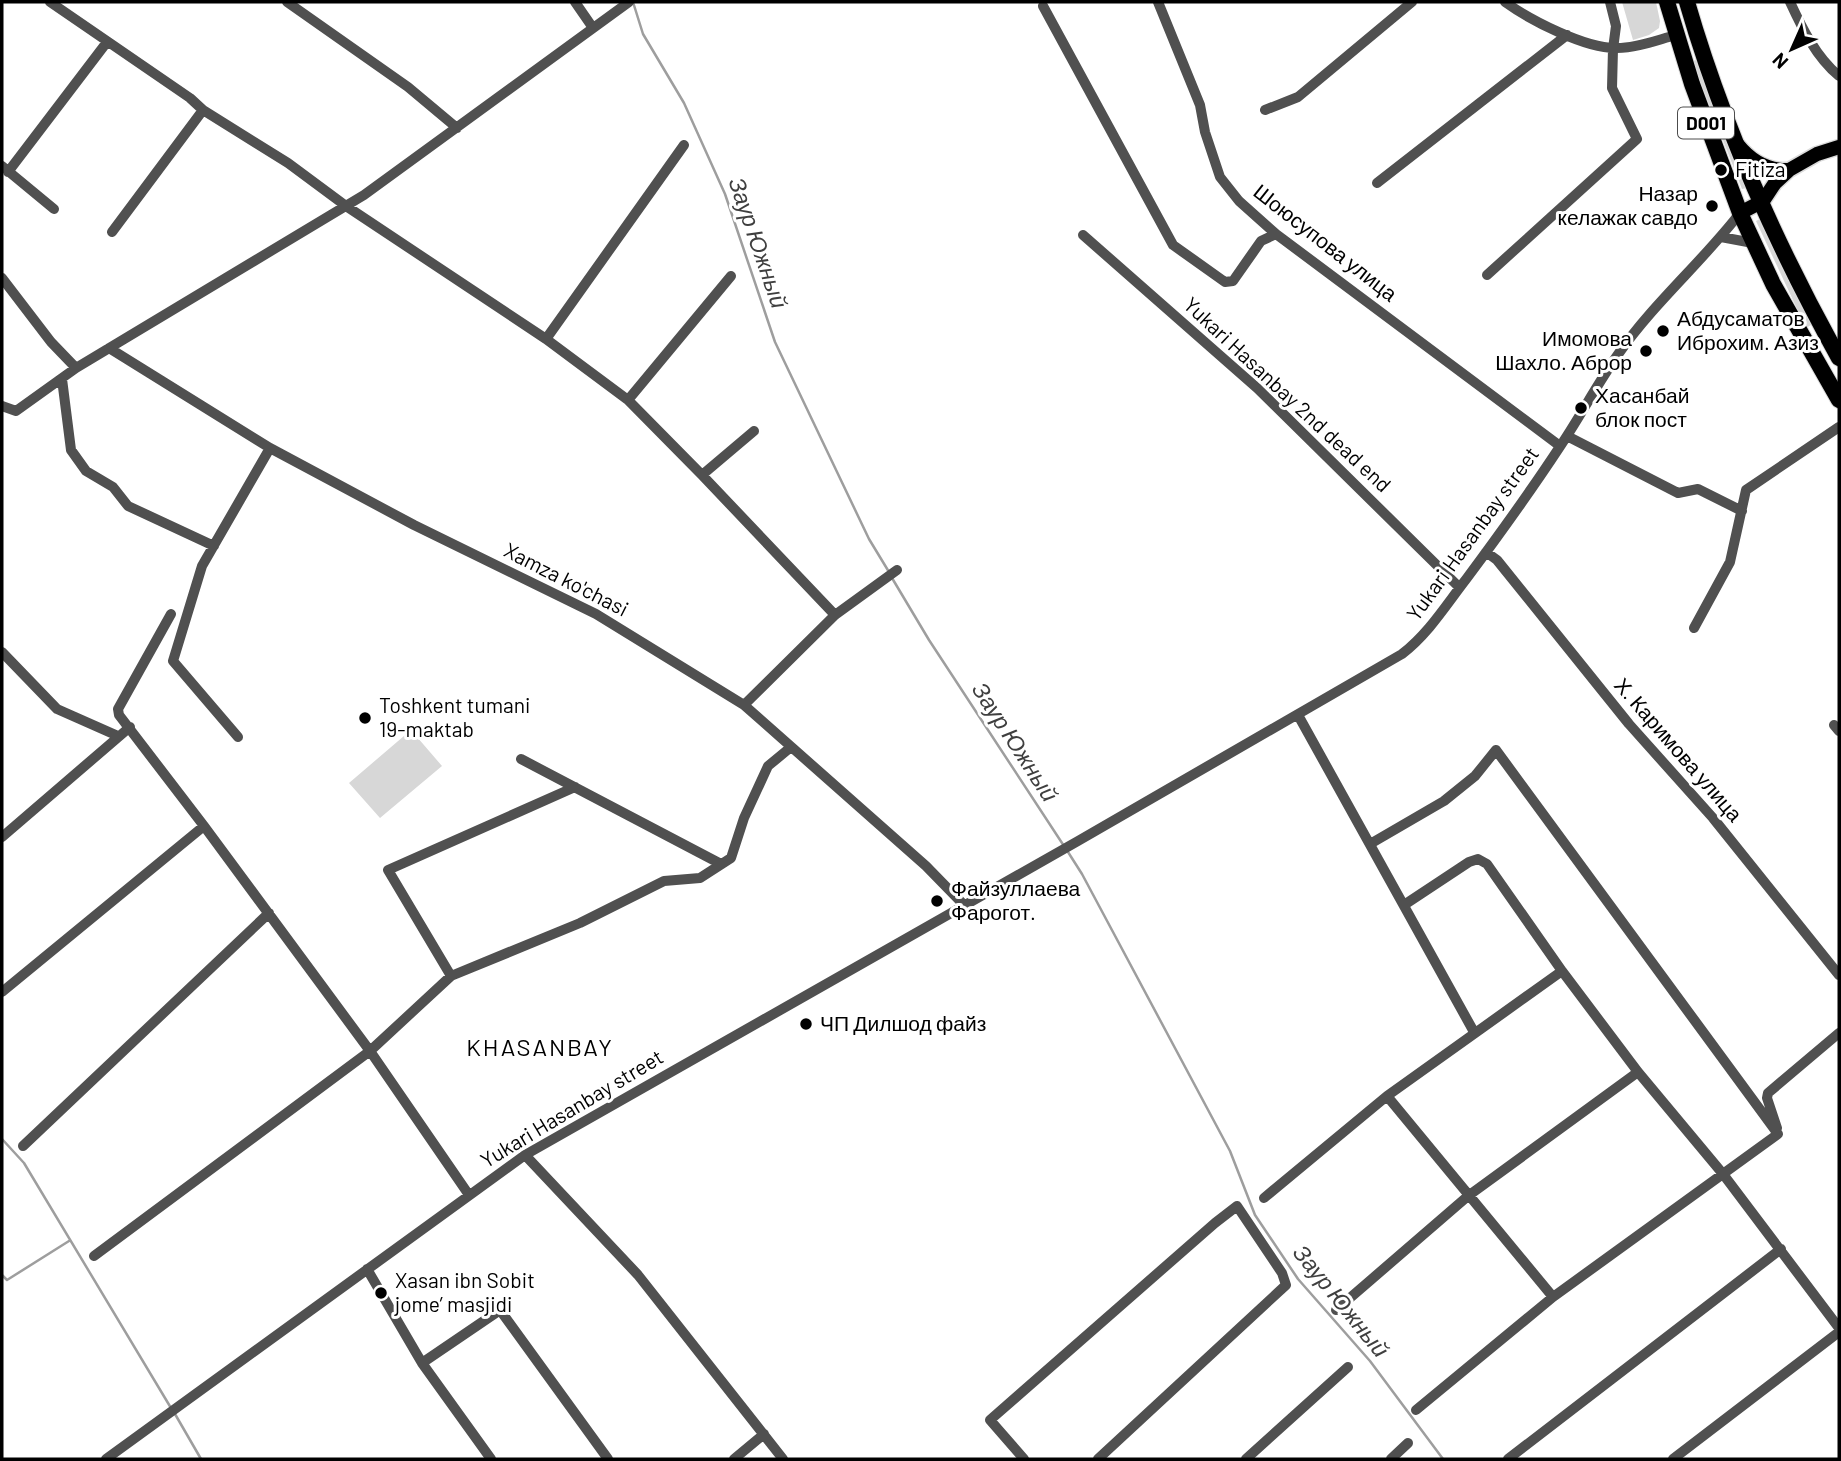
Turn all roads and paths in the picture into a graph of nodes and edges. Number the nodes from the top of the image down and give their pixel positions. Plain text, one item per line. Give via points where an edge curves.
1 (287, 2) edge
2 (575, 2) edge
3 (629, 2) edge
4 (1158, 2) edge
5 (1412, 2) edge
6 (1505, 2) edge
7 (1610, 2) edge
8 (1667, 2) edge
9 (1687, 2) edge
10 (1790, 2) edge
11 (57, 4) edge
12 (1043, 6) dead end
13 (593, 28) junction
14 (1567, 35) junction
15 (107, 42) junction
16 (1678, 42) junction
17 (1700, 44) junction
18 (1612, 49) junction
19 (1839, 76) edge
20 (203, 110) junction
21 (1265, 110) dead end
22 (457, 128) junction
23 (1737, 143) junction
24 (684, 145) dead end
25 (1839, 147) edge
26 (5, 169) edge
27 (1789, 170) junction
28 (1377, 183) dead end
29 (1763, 201) junction
30 (346, 206) junction
31 (54, 209) dead end
32 (1740, 212) junction
33 (112, 232) dead end
34 (1276, 234) junction
35 (1083, 235) dead end
36 (1721, 237) junction
37 (1753, 243) junction
38 (1487, 275) dead end
39 (731, 276) dead end
40 (2, 278) edge
41 (1832, 337) edge
42 (546, 339) junction
43 (1807, 344) junction
44 (109, 348) junction
45 (1839, 358) edge
46 (75, 368) junction
47 (62, 379) junction
48 (628, 400) junction
49 (1839, 400) edge
50 (2, 407) edge
51 (1839, 427) edge
52 (754, 431) dead end
53 (1564, 441) junction
54 (270, 449) junction
55 (702, 475) junction
56 (1742, 511) junction
57 (214, 546) junction
58 (1486, 552) junction
59 (897, 570) dead end
60 (1460, 587) junction
61 (171, 614) dead end
62 (835, 615) junction
63 (1693, 628) dead end
64 (2, 652) edge
65 (744, 705) junction
66 (1298, 715) junction
67 (130, 727) junction
68 (118, 736) junction
69 (238, 737) dead end
70 (791, 747) junction
71 (521, 759) dead end
72 (575, 787) junction
73 (204, 826) junction
74 (2, 836) edge
75 (1370, 844) junction
76 (721, 864) junction
77 (964, 905) junction
78 (1404, 905) junction
79 (269, 913) junction
80 (1562, 971) junction
81 (1839, 975) edge
82 (451, 976) junction
83 (2, 992) edge
84 (1474, 1032) junction
85 (1839, 1033) edge
86 (370, 1051) junction
87 (1638, 1072) junction
88 (1387, 1096) junction
89 (1767, 1098) junction
90 (1755, 1103) junction
91 (1778, 1135) junction
92 (23, 1146) dead end
93 (524, 1155) junction
94 (1723, 1174) junction
95 (469, 1195) junction
96 (1468, 1196) junction
97 (1264, 1198) dead end
98 (1781, 1249) junction
99 (94, 1255) dead end
100 (367, 1269) junction
101 (1553, 1297) junction
102 (1336, 1310) dead end
103 (1839, 1330) edge
104 (422, 1363) junction
105 (1348, 1367) dead end
106 (1416, 1410) dead end
107 (764, 1434) junction
108 (1408, 1443) dead end
109 (106, 1459) edge
110 (491, 1459) edge
111 (608, 1459) edge
112 (734, 1459) edge
113 (783, 1459) edge
114 (1024, 1459) edge
115 (1098, 1459) edge
116 (1246, 1459) edge
117 (1391, 1459) edge
118 (1508, 1459) edge
119 (1673, 1459) edge

1 - 22 street via 408,87
2 - 13 street
3 - 13 street
4 - 34 street, Шоюсупова улица via 1200,105 1220,177
5 - 21 street via 1298,97
6 - 14 street
7 - 18 street via 1616,26
8 - 16 highway, D001
9 - 17 highway, D001
10 - 19 street via 1804,33
11 - 15 street
12 - 34 street via 1173,244 1225,282 1233,281 1261,242
13 - 22 street
14 - 18 street
14 - 28 street
15 - 20 street
15 - 26 street
16 - 17 highway
16 - 18 street
16 - 32 highway, D001
17 - 23 highway, D001
18 - 38 street via 1612,88 1637,139
20 - 30 street
20 - 33 street
22 - 30 street
23 - 27 main road via 1761,165
23 - 29 highway, D001
24 - 42 street
25 - 27 main road
26 - 31 street
27 - 29 main road
29 - 32 main road
29 - 41 highway, D001
30 - 42 street
30 - 44 street
32 - 36 street, Yukari Hasanbay street
32 - 37 highway, D001
34 - 53 street, Шоюсупова улица
35 - 60 street, Yukari Hasanbay 2nd dead end via 1257,388
36 - 37 street
36 - 53 street, Yukari Hasanbay street via 1622,349
37 - 43 highway, D001
39 - 48 street
40 - 46 street
41 - 43 highway
41 - 45 highway, D001
42 - 48 street
43 - 49 highway, D001
44 - 46 street
44 - 54 street, Xamza ko'chasi
46 - 47 street
47 - 50 street via 16,411
47 - 57 street via 71,450 86,471 113,487 128,506
48 - 55 street
51 - 56 street via 1746,489
52 - 55 street
53 - 56 street, Шоюсупова улица via 1678,494 1698,489
53 - 58 street, Yukari Hasanbay street
54 - 57 street
54 - 65 street, Xamza ko'chasi via 596,614
55 - 62 street
56 - 63 street via 1730,562
57 - 69 street via 202,566 173,662
58 - 60 street, Yukari Hasanbay street
58 - 81 street, Х. Каримова улица via 1713,818
59 - 62 street
60 - 66 street, Yukari Hasanbay street via 1410,647
61 - 67 street via 118,709
62 - 65 street
64 - 68 street via 57,709
65 - 70 street, Xamza ko'chasi
66 - 75 street
66 - 77 street, Yukari Hasanbay street
67 - 68 street
67 - 73 street
68 - 74 street
70 - 76 street via 768,766 731,858
70 - 77 street, Xamza ko'chasi
71 - 72 street
72 - 76 street
72 - 82 street via 388,870
73 - 79 street
73 - 83 street
75 - 78 street
75 - 90 street via 1444,802 1475,776 1496,750
76 - 82 street via 700,878 664,881 580,923
77 - 93 street, Yukari Hasanbay street
78 - 80 street via 1478,859 1487,864
78 - 84 street
79 - 86 street
79 - 92 street
80 - 84 street
80 - 87 street
82 - 86 street
84 - 88 street
85 - 89 street via 1772,1088
86 - 95 street
86 - 99 street
87 - 94 street
87 - 96 street
88 - 96 street
88 - 97 street
89 - 90 street
89 - 91 street
90 - 91 street
91 - 94 street
93 - 95 street, Yukari Hasanbay street
93 - 107 street via 638,1275
94 - 98 street
94 - 101 street
95 - 100 street, Yukari Hasanbay street
96 - 101 street
96 - 102 street
98 - 103 street
98 - 118 street
100 - 104 street
100 - 109 street, Yukari Hasanbay street
101 - 106 street
103 - 119 street
104 - 110 street
104 - 111 street via 500,1310
105 - 116 street
107 - 112 street
107 - 113 street
108 - 117 street
114 - 115 street via 990,1420 1237,1206 1286,1284

